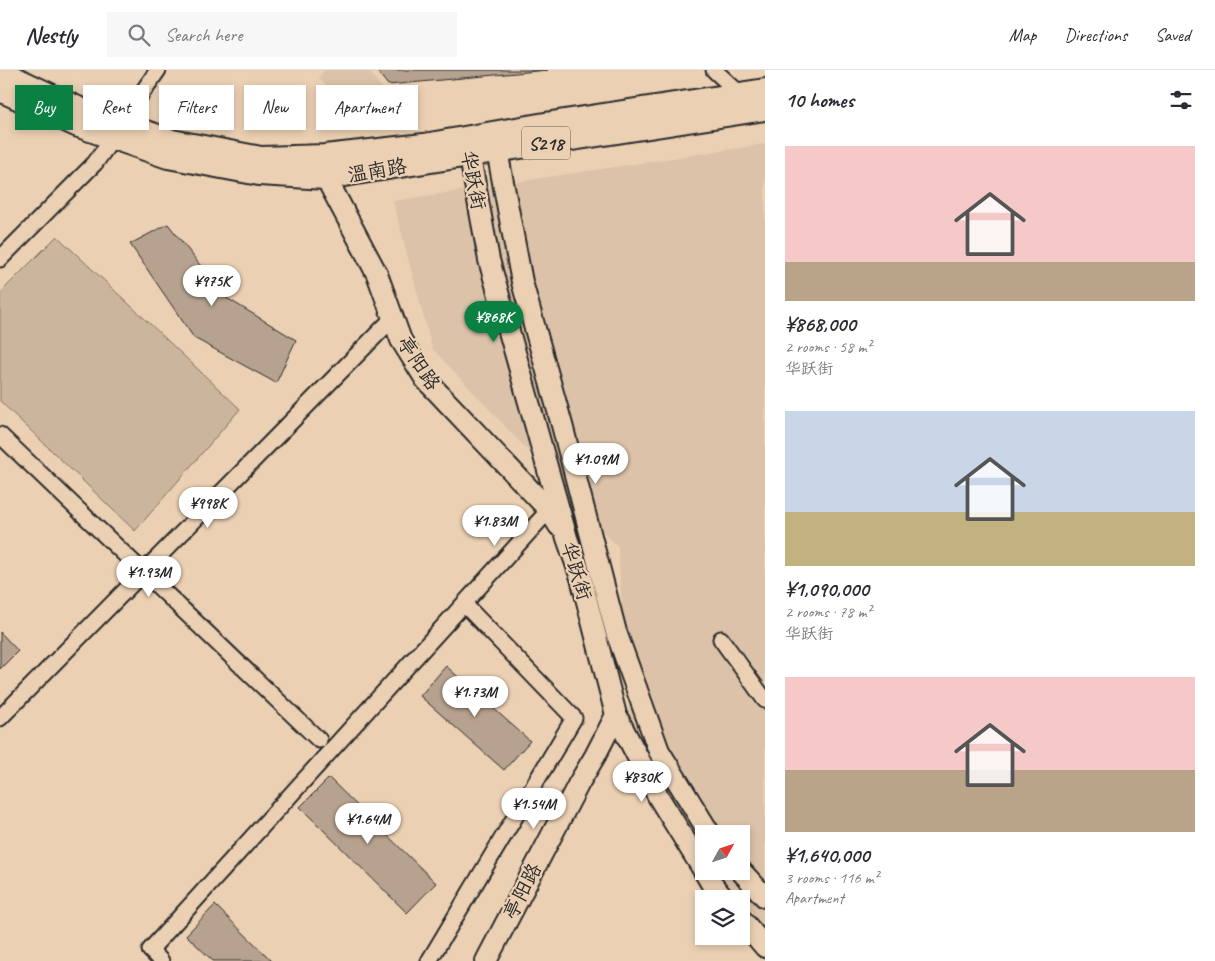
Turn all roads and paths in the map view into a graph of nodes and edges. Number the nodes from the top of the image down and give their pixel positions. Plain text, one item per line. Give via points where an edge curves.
1 (1, 70) edge
2 (158, 70) edge
3 (714, 70) edge
4 (0, 90) edge
5 (765, 90) edge
6 (740, 94) junction
7 (765, 109) edge
8 (117, 131) junction
9 (495, 141) junction
10 (468, 146) junction
11 (326, 167) junction
12 (0, 259) edge
13 (393, 318) junction
14 (1, 439) edge
15 (549, 510) junction
16 (568, 538) junction
17 (144, 572) junction
18 (464, 604) junction
19 (720, 639) dead end
20 (765, 700) edge
21 (616, 715) junction
22 (0, 718) edge
23 (319, 740) dead end
24 (704, 825) edge
25 (695, 856) edge
26 (750, 880) edge
27 (765, 898) edge
28 (750, 930) edge
29 (765, 947) edge
30 (161, 961) edge
31 (429, 961) edge
32 (486, 961) edge

1 - 8 main road, 温南路 / S218
2 - 8 street
3 - 6 street
4 - 8 main road, 温南路 / S218 via 76,125
5 - 6 main road, 温南路 / S218
6 - 9 main road, 温南路 / S218
7 - 9 main road, 温南路 / S218
8 - 11 main road, 温南路 / S218
8 - 12 street via 94,163
9 - 10 main road, 温南路 / S218
9 - 24 street, 华跃街 via 522,282 616,632 659,751
10 - 11 main road, 温南路 / S218 via 424,145
10 - 16 street, 华跃街 via 490,260
11 - 13 street, 亭阳路 via 377,274
13 - 15 street, 亭阳路 via 401,340 426,380
13 - 17 street
14 - 17 street
15 - 16 street, 亭阳路
15 - 18 street
16 - 21 street, 华跃街
17 - 22 street
17 - 23 street
18 - 30 street via 150,950
18 - 31 street via 574,718
19 - 20 street
21 - 25 street, 华跃街 via 659,798
21 - 32 street, 亭阳路
26 - 27 street
28 - 29 street

